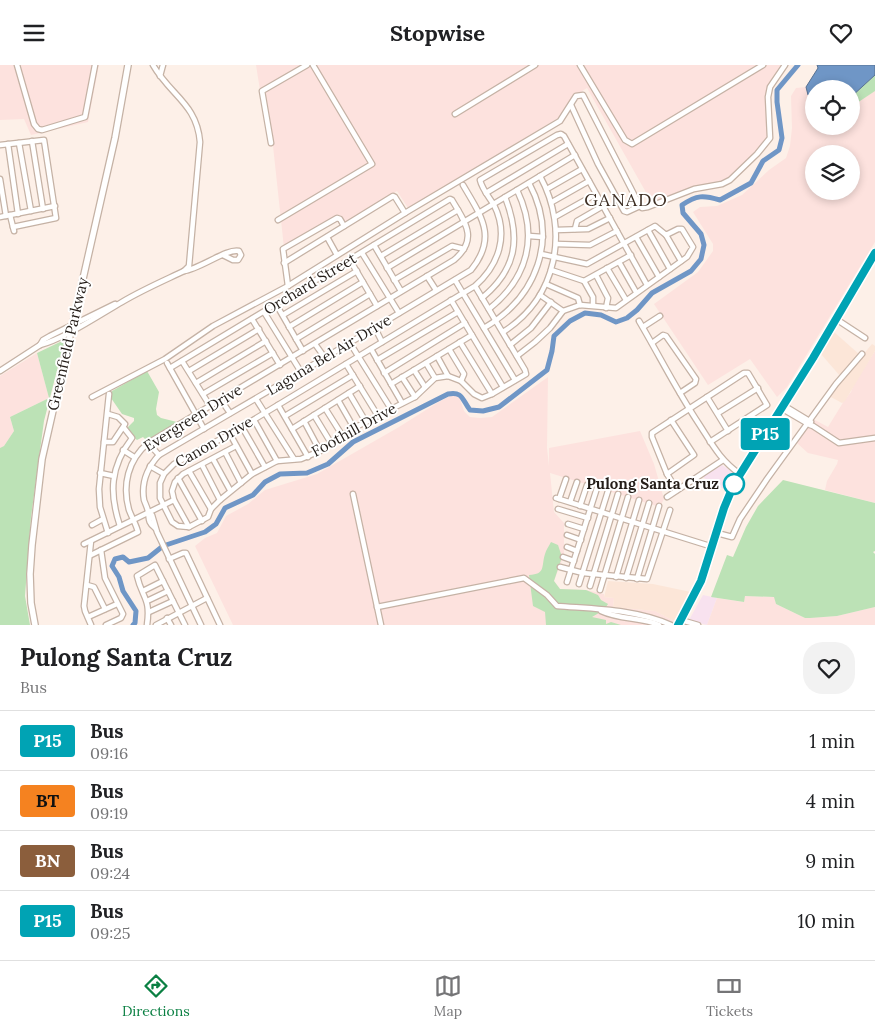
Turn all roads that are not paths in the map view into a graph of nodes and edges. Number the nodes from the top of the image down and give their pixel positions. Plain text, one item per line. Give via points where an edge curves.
1 (17, 65) edge
2 (95, 65) edge
3 (128, 65) edge
4 (153, 65) edge
5 (163, 65) edge
6 (307, 65) edge
7 (313, 65) edge
8 (535, 65) edge
9 (580, 65) edge
10 (763, 65) edge
11 (785, 65) edge
12 (160, 76) junction
13 (571, 105) junction
14 (455, 114) dead end
15 (32, 141) junction
16 (19, 143) junction
17 (271, 143) dead end
18 (568, 143) junction
19 (8, 144) junction
20 (0, 145) edge
21 (575, 155) junction
22 (582, 169) junction
23 (540, 176) junction
24 (0, 179) edge
25 (589, 181) junction
26 (529, 183) junction
27 (463, 185) dead end
28 (547, 189) junction
29 (517, 191) junction
30 (486, 193) junction
31 (596, 194) junction
32 (505, 197) junction
33 (552, 202) junction
34 (494, 205) junction
35 (603, 205) junction
36 (640, 206) junction
37 (55, 207) junction
38 (43, 209) junction
39 (458, 210) junction
40 (30, 211) junction
41 (405, 213) junction
42 (480, 213) junction
43 (18, 214) junction
44 (5, 216) edge
45 (555, 217) junction
46 (610, 218) junction
47 (278, 220) dead end
48 (465, 222) junction
49 (344, 226) junction
50 (575, 229) junction
51 (556, 230) junction
52 (648, 230) junction
53 (617, 231) junction
54 (666, 235) junction
55 (327, 237) junction
56 (528, 237) junction
57 (543, 237) junction
58 (636, 237) junction
59 (624, 243) junction
60 (556, 244) junction
61 (374, 245) junction
62 (464, 249) junction
63 (362, 253) junction
64 (875, 253) edge
65 (223, 255) dead end
66 (337, 255) junction
67 (541, 255) junction
68 (631, 255) junction
69 (380, 257) junction
70 (554, 257) junction
71 (350, 259) junction
72 (619, 261) junction
73 (681, 261) junction
74 (284, 263) junction
75 (387, 268) junction
76 (607, 268) junction
77 (670, 269) junction
78 (551, 270) junction
79 (184, 271) junction
80 (357, 271) junction
81 (596, 275) junction
82 (427, 276) junction
83 (659, 277) junction
84 (394, 280) junction
85 (455, 280) junction
86 (584, 281) junction
87 (364, 282) junction
88 (546, 284) junction
89 (648, 285) junction
90 (288, 286) junction
91 (475, 286) junction
92 (436, 290) junction
93 (402, 291) junction
94 (636, 292) junction
95 (463, 293) junction
96 (370, 294) junction
97 (540, 295) junction
98 (390, 298) junction
99 (482, 298) junction
100 (626, 300) junction
101 (451, 301) junction
102 (551, 302) junction
103 (276, 304) junction
104 (580, 305) junction
105 (593, 305) junction
106 (377, 306) junction
107 (606, 307) junction
108 (489, 309) junction
109 (563, 311) junction
110 (264, 312) junction
111 (458, 312) junction
112 (399, 313) junction
113 (282, 315) junction
114 (660, 317) dead end
115 (252, 319) junction
116 (836, 319) junction
117 (496, 321) junction
118 (639, 321) dead end
119 (465, 323) junction
120 (72, 327) junction
121 (290, 327) junction
122 (643, 327) junction
123 (375, 328) junction
124 (484, 328) junction
125 (259, 329) junction
126 (503, 332) junction
127 (472, 335) junction
128 (865, 338) dead end
129 (296, 339) junction
130 (266, 341) junction
131 (382, 342) junction
132 (460, 342) junction
133 (350, 343) junction
134 (652, 343) junction
135 (315, 344) junction
136 (510, 345) junction
137 (371, 349) junction
138 (449, 349) junction
139 (304, 351) junction
140 (273, 353) junction
141 (862, 354) dead end
142 (358, 356) junction
143 (437, 356) junction
144 (517, 356) junction
145 (292, 358) junction
146 (324, 358) junction
147 (377, 360) junction
148 (182, 361) junction
149 (167, 363) dead end
150 (426, 363) junction
151 (346, 364) junction
152 (280, 365) junction
153 (170, 368) junction
154 (414, 370) junction
155 (0, 371) edge
156 (189, 371) junction
157 (301, 373) junction
158 (384, 373) junction
159 (353, 375) junction
160 (448, 376) junction
161 (402, 377) junction
162 (435, 378) junction
163 (515, 380) junction
164 (461, 381) junction
165 (196, 383) junction
166 (391, 384) junction
167 (360, 387) junction
168 (425, 387) junction
169 (503, 387) junction
170 (758, 388) junction
171 (109, 393) dead end
172 (349, 393) junction
173 (680, 393) junction
174 (203, 394) junction
175 (492, 394) junction
176 (92, 397) dead end
177 (415, 397) junction
178 (707, 397) junction
179 (256, 399) junction
180 (221, 400) junction
181 (338, 400) junction
182 (402, 403) junction
183 (278, 405) junction
184 (210, 406) junction
185 (782, 407) junction
186 (325, 408) junction
187 (391, 409) junction
188 (689, 409) junction
189 (108, 413) junction
190 (230, 413) junction
191 (265, 413) junction
192 (718, 413) junction
193 (195, 415) junction
194 (314, 415) junction
195 (285, 416) junction
196 (378, 416) junction
197 (254, 420) junction
198 (671, 420) junction
199 (304, 421) junction
200 (366, 422) junction
201 (810, 424) junction
202 (242, 427) junction
203 (124, 428) junction
204 (354, 428) junction
205 (204, 429) junction
206 (292, 429) junction
207 (728, 431) junction
208 (230, 434) junction
209 (342, 435) junction
210 (875, 438) edge
211 (104, 442) junction
212 (710, 442) junction
213 (148, 443) junction
214 (332, 443) junction
215 (236, 446) junction
216 (123, 451) junction
217 (320, 451) junction
218 (225, 452) junction
219 (158, 455) junction
220 (134, 457) junction
221 (308, 457) junction
222 (214, 459) junction
223 (294, 459) junction
224 (277, 461) junction
225 (724, 462) junction
226 (202, 465) junction
227 (150, 466) junction
228 (265, 467) junction
229 (190, 471) junction
230 (100, 473) junction
231 (740, 473) junction
232 (164, 474) junction
233 (252, 474) junction
234 (667, 474) junction
235 (114, 476) junction
236 (178, 478) junction
237 (566, 479) dead end
238 (577, 482) dead end
239 (241, 483) junction
240 (587, 485) dead end
241 (597, 488) dead end
242 (230, 490) junction
243 (677, 490) junction
244 (608, 491) dead end
245 (353, 494) dead end
246 (618, 494) dead end
247 (628, 497) dead end
248 (667, 497) dead end
249 (220, 499) junction
250 (174, 500) junction
251 (639, 500) dead end
252 (570, 502) junction
253 (649, 503) dead end
254 (163, 505) junction
255 (580, 505) junction
256 (659, 507) dead end
257 (212, 509) junction
258 (558, 509) dead end
259 (591, 509) junction
260 (670, 510) dead end
261 (148, 512) junction
262 (601, 512) junction
263 (612, 515) junction
264 (588, 518) junction
265 (622, 518) junction
266 (103, 519) junction
267 (133, 520) junction
268 (202, 521) junction
269 (632, 521) junction
270 (568, 524) dead end
271 (642, 524) junction
272 (92, 525) dead end
273 (120, 526) junction
274 (189, 527) junction
275 (653, 527) junction
276 (584, 529) junction
277 (663, 531) junction
278 (108, 533) junction
279 (717, 533) junction
280 (566, 535) dead end
281 (581, 540) junction
282 (91, 541) junction
283 (84, 544) dead end
284 (567, 547) dead end
285 (713, 547) junction
286 (101, 550) junction
287 (578, 551) junction
288 (91, 555) junction
289 (168, 556) junction
290 (563, 557) dead end
291 (574, 561) junction
292 (560, 567) dead end
293 (572, 570) junction
294 (583, 573) junction
295 (594, 573) junction
296 (604, 575) junction
297 (616, 577) junction
298 (626, 577) junction
299 (637, 579) junction
300 (163, 581) junction
301 (568, 582) dead end
302 (579, 584) dead end
303 (87, 585) junction
304 (590, 586) dead end
305 (600, 590) dead end
306 (142, 591) junction
307 (168, 591) junction
308 (207, 598) junction
309 (148, 601) junction
310 (173, 601) junction
311 (117, 604) junction
312 (192, 605) junction
313 (377, 607) junction
314 (105, 609) junction
315 (596, 609) junction
316 (178, 612) junction
317 (149, 613) junction
318 (88, 617) junction
319 (167, 618) junction
320 (680, 622) edge
321 (690, 623) edge
322 (35, 625) edge
323 (91, 625) edge
324 (106, 625) edge
325 (147, 625) edge
326 (156, 625) edge
327 (171, 625) edge
328 (185, 625) edge
329 (201, 625) edge
330 (220, 625) edge
331 (381, 625) edge
332 (659, 625) edge
333 (671, 625) edge
334 (698, 625) edge

1 - 2 street via 33,122 40,129 86,117
3 - 120 main road, Greenfield Parkway via 115,138
4 - 12 street
5 - 12 street
6 - 17 street via 262,91
7 - 47 street via 372,164
8 - 14 street
9 - 10 street via 625,140 632,144
11 - 36 street via 770,87 767,105 770,137 757,154 722,184 694,189 648,207
12 - 79 street via 191,111 199,131 190,259
13 - 36 street via 624,211
13 - 36 street via 576,96 583,95
13 - 41 street via 560,121
15 - 16 street
15 - 37 street via 44,140
15 - 38 street
16 - 19 street
16 - 40 street
18 - 21 street
18 - 30 street
18 - 30 street, Canon Drive via 561,134 480,181
19 - 20 street
19 - 43 street
21 - 22 street
21 - 23 street
22 - 25 street
22 - 28 street
23 - 26 street
23 - 28 street
24 - 44 street
25 - 31 street
25 - 33 street
26 - 29 street
26 - 57 street via 539,209
27 - 42 street, Laguna Bel Air Drive
28 - 33 street
29 - 32 street
29 - 56 street via 524,207
30 - 34 street, Canon Drive
31 - 35 street
31 - 45 street
32 - 34 street
32 - 99 street via 514,224 512,255 501,279
33 - 45 street
34 - 42 street
34 - 91 street, Canon Drive via 502,231 499,251 493,266
35 - 46 street
35 - 50 street via 578,221
37 - 38 street
37 - 44 street via 56,218 13,229
38 - 40 street
39 - 48 street
39 - 61 street, Orchard Street via 450,199
39 - 69 street
40 - 43 street
41 - 49 street via 393,196
41 - 66 street
42 - 48 street
42 - 85 street, Laguna Bel Air Drive via 486,235 482,254 471,270
43 - 44 street
45 - 51 street
46 - 50 street via 591,229
46 - 53 street
48 - 62 street via 468,236
48 - 75 street
49 - 55 street
49 - 74 street via 337,218 284,249
50 - 51 street
51 - 60 street
52 - 54 street via 656,226
52 - 58 street
52 - 77 street
53 - 59 street
53 - 60 street via 590,245
54 - 73 street
54 - 73 street via 684,230 693,248
55 - 66 street
55 - 74 street
56 - 57 street
56 - 108 street via 518,277 511,289
57 - 67 street
58 - 59 street
58 - 83 street
59 - 68 street
59 - 70 street via 586,264
60 - 70 street
61 - 63 street, Orchard Street
61 - 69 street
62 - 82 street, Evergreen Drive via 454,260
62 - 84 street via 452,246
63 - 71 street, Orchard Street
63 - 98 street
64 - 116 main road
65 - 79 street
66 - 90 street
67 - 70 street
67 - 117 street via 522,296
68 - 72 street
68 - 89 street
69 - 75 street
70 - 78 street
71 - 80 street
71 - 103 street, Orchard Street
72 - 76 street
72 - 94 street
73 - 77 street
74 - 90 street
75 - 84 street
76 - 81 street
76 - 100 street
77 - 83 street
78 - 86 street
78 - 88 street
79 - 120 street via 106,307
80 - 87 street
80 - 113 street
81 - 86 street
81 - 107 street via 608,298
82 - 92 street
82 - 93 street, Evergreen Drive
83 - 89 street
84 - 93 street
85 - 92 street, Laguna Bel Air Drive
85 - 95 street
86 - 105 street via 593,297
87 - 96 street
87 - 121 street
88 - 97 street
88 - 104 street via 575,296
89 - 94 street
90 - 176 street via 213,326 165,359
91 - 95 street, Canon Drive
91 - 99 street
92 - 112 street, Laguna Bel Air Drive
93 - 98 street, Evergreen Drive
94 - 100 street
95 - 101 street, Canon Drive
95 - 124 street
96 - 106 street
96 - 129 street
97 - 102 street
97 - 126 street via 521,319
98 - 106 street, Evergreen Drive
98 - 112 street
99 - 108 street
100 - 107 street via 616,308
101 - 111 street
101 - 131 street, Canon Drive
102 - 109 street
102 - 136 street via 531,328
103 - 110 street, Orchard Street
103 - 113 street
104 - 105 street
104 - 109 street
105 - 107 street
106 - 135 street, Evergreen Drive
108 - 117 street
109 - 144 street via 545,333
110 - 115 street, Orchard Street
110 - 145 street
111 - 119 street
111 - 147 street
112 - 123 street, Laguna Bel Air Drive
113 - 121 street
114 - 122 street
115 - 125 street
115 - 148 street, Orchard Street
116 - 128 street
116 - 185 main road
117 - 124 street
117 - 126 street
118 - 122 street
119 - 127 street
119 - 158 street
120 - 155 street via 43,340
120 - 322 main road, Greenfield Parkway via 38,489 30,586
121 - 129 street
122 - 134 street
123 - 131 street
123 - 133 street, Laguna Bel Air Drive
124 - 163 street
125 - 130 street
125 - 156 street
126 - 136 street
127 - 132 street
127 - 169 street
129 - 139 street
130 - 140 street
130 - 165 street
131 - 137 street, Canon Drive
132 - 138 street
132 - 175 street
133 - 142 street
133 - 146 street, Laguna Bel Air Drive
134 - 173 street
134 - 173 street via 666,335 696,379
135 - 139 street, Evergreen Drive
135 - 146 street
136 - 144 street
137 - 142 street, Canon Drive
137 - 147 street
138 - 143 street
138 - 164 street via 464,374
139 - 145 street, Evergreen Drive
140 - 152 street
140 - 174 street
141 - 201 street
142 - 151 street, Canon Drive
142 - 187 street
143 - 150 street
143 - 160 street
144 - 163 street via 526,374
145 - 152 street, Evergreen Drive
145 - 157 street
146 - 157 street, Laguna Bel Air Drive
147 - 158 street
148 - 153 street, Orchard Street
148 - 156 street
149 - 153 street
150 - 154 street
150 - 162 street
151 - 159 street
151 - 183 street, Canon Drive
152 - 180 street, Evergreen Drive
153 - 193 street
154 - 161 street
154 - 168 street
156 - 165 street
157 - 179 street, Laguna Bel Air Drive
158 - 166 street
159 - 167 street
159 - 195 street
160 - 162 street
160 - 164 street
161 - 166 street
161 - 177 street
162 - 168 street, Foothill Drive
163 - 169 street
164 - 175 street via 478,396
165 - 174 street
166 - 182 street
167 - 172 street
167 - 196 street
168 - 177 street, Foothill Drive
169 - 175 street
170 - 178 street via 748,373 744,373
170 - 192 street
170 - 207 street via 767,405
171 - 189 street
172 - 181 street
172 - 200 street
173 - 188 street
174 - 184 street
177 - 182 street, Foothill Drive
178 - 188 street
178 - 192 street
179 - 190 street, Laguna Bel Air Drive
179 - 191 street
180 - 184 street, Evergreen Drive
180 - 190 street
181 - 186 street
181 - 204 street
182 - 187 street, Foothill Drive
183 - 191 street, Canon Drive
183 - 195 street
184 - 193 street, Evergreen Drive
185 - 201 street
185 - 231 main road
186 - 194 street
186 - 209 street
187 - 196 street, Foothill Drive
188 - 198 street
188 - 212 street
189 - 203 street via 125,422
189 - 211 street
190 - 205 street, Laguna Bel Air Drive
191 - 197 street, Canon Drive
191 - 223 street
192 - 207 street
193 - 205 street
193 - 213 street, Evergreen Drive
194 - 199 street
194 - 214 street
195 - 206 street
196 - 200 street, Foothill Drive
197 - 202 street, Canon Drive
197 - 224 street
198 - 234 street via 652,433
198 - 234 street via 694,455
199 - 206 street
199 - 217 street
200 - 204 street, Foothill Drive
201 - 210 street via 839,443
201 - 279 street via 747,508 732,537
202 - 208 street, Canon Drive
202 - 228 street
203 - 211 street via 113,442
203 - 216 street via 132,437
204 - 209 street, Foothill Drive
205 - 219 street, Laguna Bel Air Drive
206 - 221 street
207 - 212 street
208 - 215 street
208 - 232 street, Canon Drive via 174,464
209 - 214 street, Foothill Drive
211 - 230 street
212 - 225 street
213 - 219 street
213 - 220 street, Evergreen Drive
214 - 217 street, Foothill Drive
215 - 218 street
215 - 233 street
216 - 220 street
216 - 235 street
217 - 221 street, Foothill Drive
218 - 222 street
218 - 239 street
219 - 227 street, Laguna Bel Air Drive
220 - 267 street, Evergreen Drive via 126,493
221 - 223 street, Foothill Drive
222 - 226 street
222 - 242 street
223 - 224 street, Foothill Drive
224 - 228 street, Foothill Drive
225 - 231 street
225 - 243 street
226 - 229 street
226 - 249 street
227 - 232 street
227 - 261 street, Laguna Bel Air Drive via 144,487
228 - 233 street, Foothill Drive
229 - 236 street
229 - 257 street
230 - 235 street
230 - 266 street via 99,498
231 - 279 main road
232 - 254 street, Canon Drive via 159,490
233 - 239 street, Foothill Drive
234 - 243 street
235 - 273 street via 114,503
236 - 250 street via 173,487
236 - 268 street
237 - 252 street via 558,499
238 - 252 street
239 - 242 street, Foothill Drive
240 - 255 street
241 - 259 street
242 - 249 street, Foothill Drive
243 - 248 street
244 - 262 street
245 - 313 street
246 - 263 street
247 - 265 street
249 - 257 street, Foothill Drive
250 - 254 street
250 - 274 street
251 - 269 street
252 - 255 street
253 - 271 street
254 - 261 street
254 - 274 street via 174,524
255 - 259 street
256 - 275 street
257 - 268 street, Foothill Drive
258 - 264 street
259 - 262 street
259 - 264 street
260 - 277 street
261 - 267 street
261 - 289 street, Laguna Bel Air Drive
262 - 263 street
262 - 294 street
263 - 265 street
263 - 295 street
264 - 276 street
265 - 269 street
265 - 296 street
266 - 272 street
266 - 278 street
267 - 273 street
267 - 286 street, Evergreen Drive via 137,533
268 - 274 street, Foothill Drive
269 - 271 street
269 - 297 street
270 - 276 street
271 - 275 street
271 - 298 street
273 - 278 street
275 - 277 street
275 - 299 street
276 - 281 street
277 - 285 street
277 - 299 street via 648,578
278 - 282 street
279 - 285 main road
280 - 281 street
281 - 287 street
282 - 283 street
282 - 288 street
284 - 287 street
285 - 320 main road via 701,581
286 - 288 street
286 - 311 street via 105,578
287 - 291 street
288 - 303 street
289 - 308 street via 186,553
289 - 312 street, Laguna Bel Air Drive
290 - 291 street
291 - 293 street
292 - 293 street
293 - 294 street
293 - 301 street
294 - 295 street
294 - 302 street
295 - 296 street
295 - 304 street
296 - 297 street
296 - 305 street
297 - 298 street
298 - 299 street
300 - 306 street
300 - 306 street via 154,566 137,576
300 - 307 street
303 - 314 street via 94,587
303 - 318 street via 84,606
306 - 309 street
307 - 309 street
307 - 310 street
308 - 312 street
308 - 330 street
309 - 317 street
310 - 316 street
310 - 317 street
311 - 314 street
311 - 324 street via 121,618
312 - 316 street
312 - 329 street, Laguna Bel Air Drive
313 - 315 street via 524,578 557,606
313 - 331 street
314 - 318 street
315 - 332 street via 614,617
315 - 333 street via 638,613
316 - 319 street
316 - 328 street
317 - 325 street
318 - 323 street
319 - 326 street
319 - 327 street
320 - 321 street
321 - 334 street

